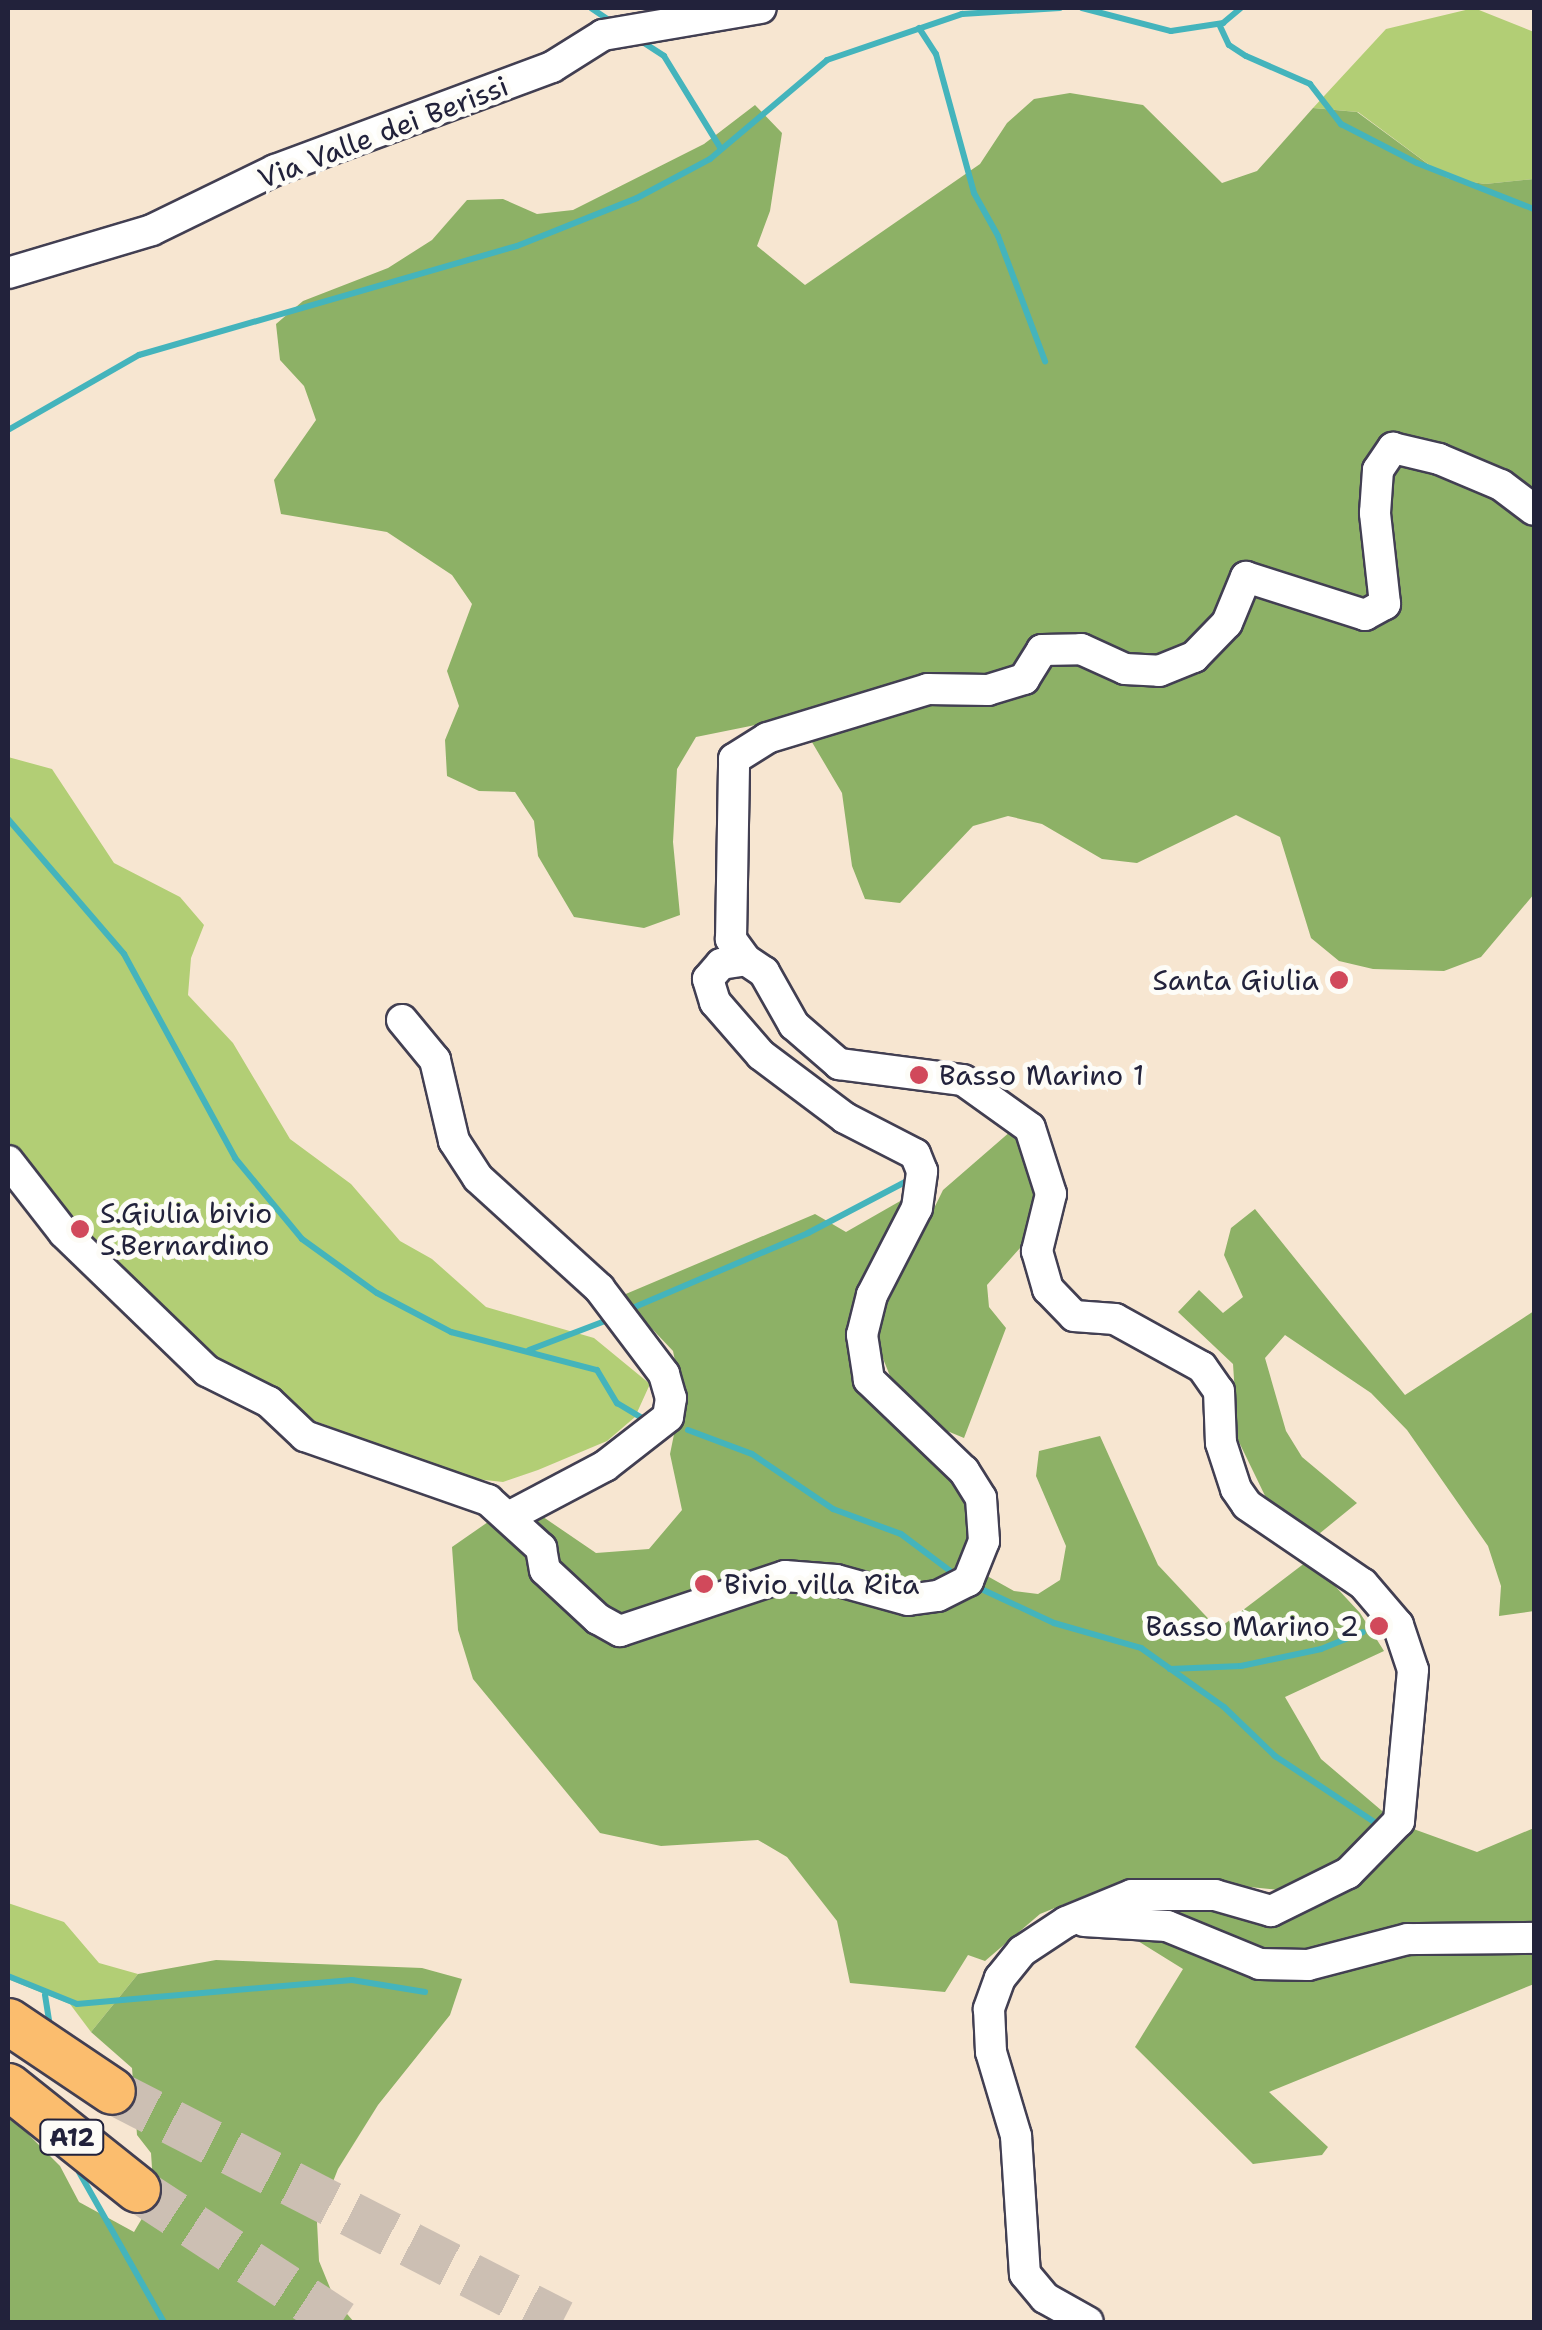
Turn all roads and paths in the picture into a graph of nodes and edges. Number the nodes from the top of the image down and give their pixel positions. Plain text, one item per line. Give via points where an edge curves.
1 (761, 8) edge
2 (8, 273) edge
3 (1534, 510) edge
4 (746, 960) junction
5 (402, 1020) dead end
6 (8, 1160) edge
7 (510, 1516) junction
8 (1066, 1922) junction
9 (1534, 1938) edge
10 (8, 2022) edge
11 (8, 2086) edge
12 (112, 2091) tunnel mouth
13 (137, 2188) tunnel mouth
14 (1088, 2322) edge

1 - 2 street, Via Valle dei Berissi via 603,35 552,67 275,170 152,230
3 - 4 street via 1455,465 1393,448 1378,470 1385,604 1365,615 1246,578 1228,623 1194,657 1159,671 1125,668 1081,649 1042,650 1024,679 988,690 928,689 767,738 734,759 731,939
4 - 7 street via 721,964 708,979 714,1002 761,1055 845,1118 915,1154 922,1171 916,1208 872,1294 862,1335 869,1380 964,1471 981,1498 984,1541 968,1582 908,1600 836,1580 784,1576 620,1631 545,1570 541,1548
4 - 8 street via 764,972 794,1026 839,1064 963,1080 1030,1128 1049,1182 1037,1251 1048,1289 1074,1316 1115,1319 1202,1367 1219,1391 1221,1443 1246,1504 1364,1584 1398,1626 1413,1670 1399,1820 1348,1872 1271,1912 1215,1894 1132,1895
5 - 7 street via 435,1060 454,1141 478,1178 599,1288 664,1374 671,1398 668,1417 605,1466
6 - 7 street via 64,1233 207,1372 268,1402 305,1436 415,1471
8 - 9 street via 1167,1926 1260,1964 1308,1965 1408,1939
8 - 14 street via 1022,1951 1000,1978 988,2009 991,2052 1016,2136 1026,2274 1045,2298
10 - 12 highway, A12
11 - 13 highway, A12

